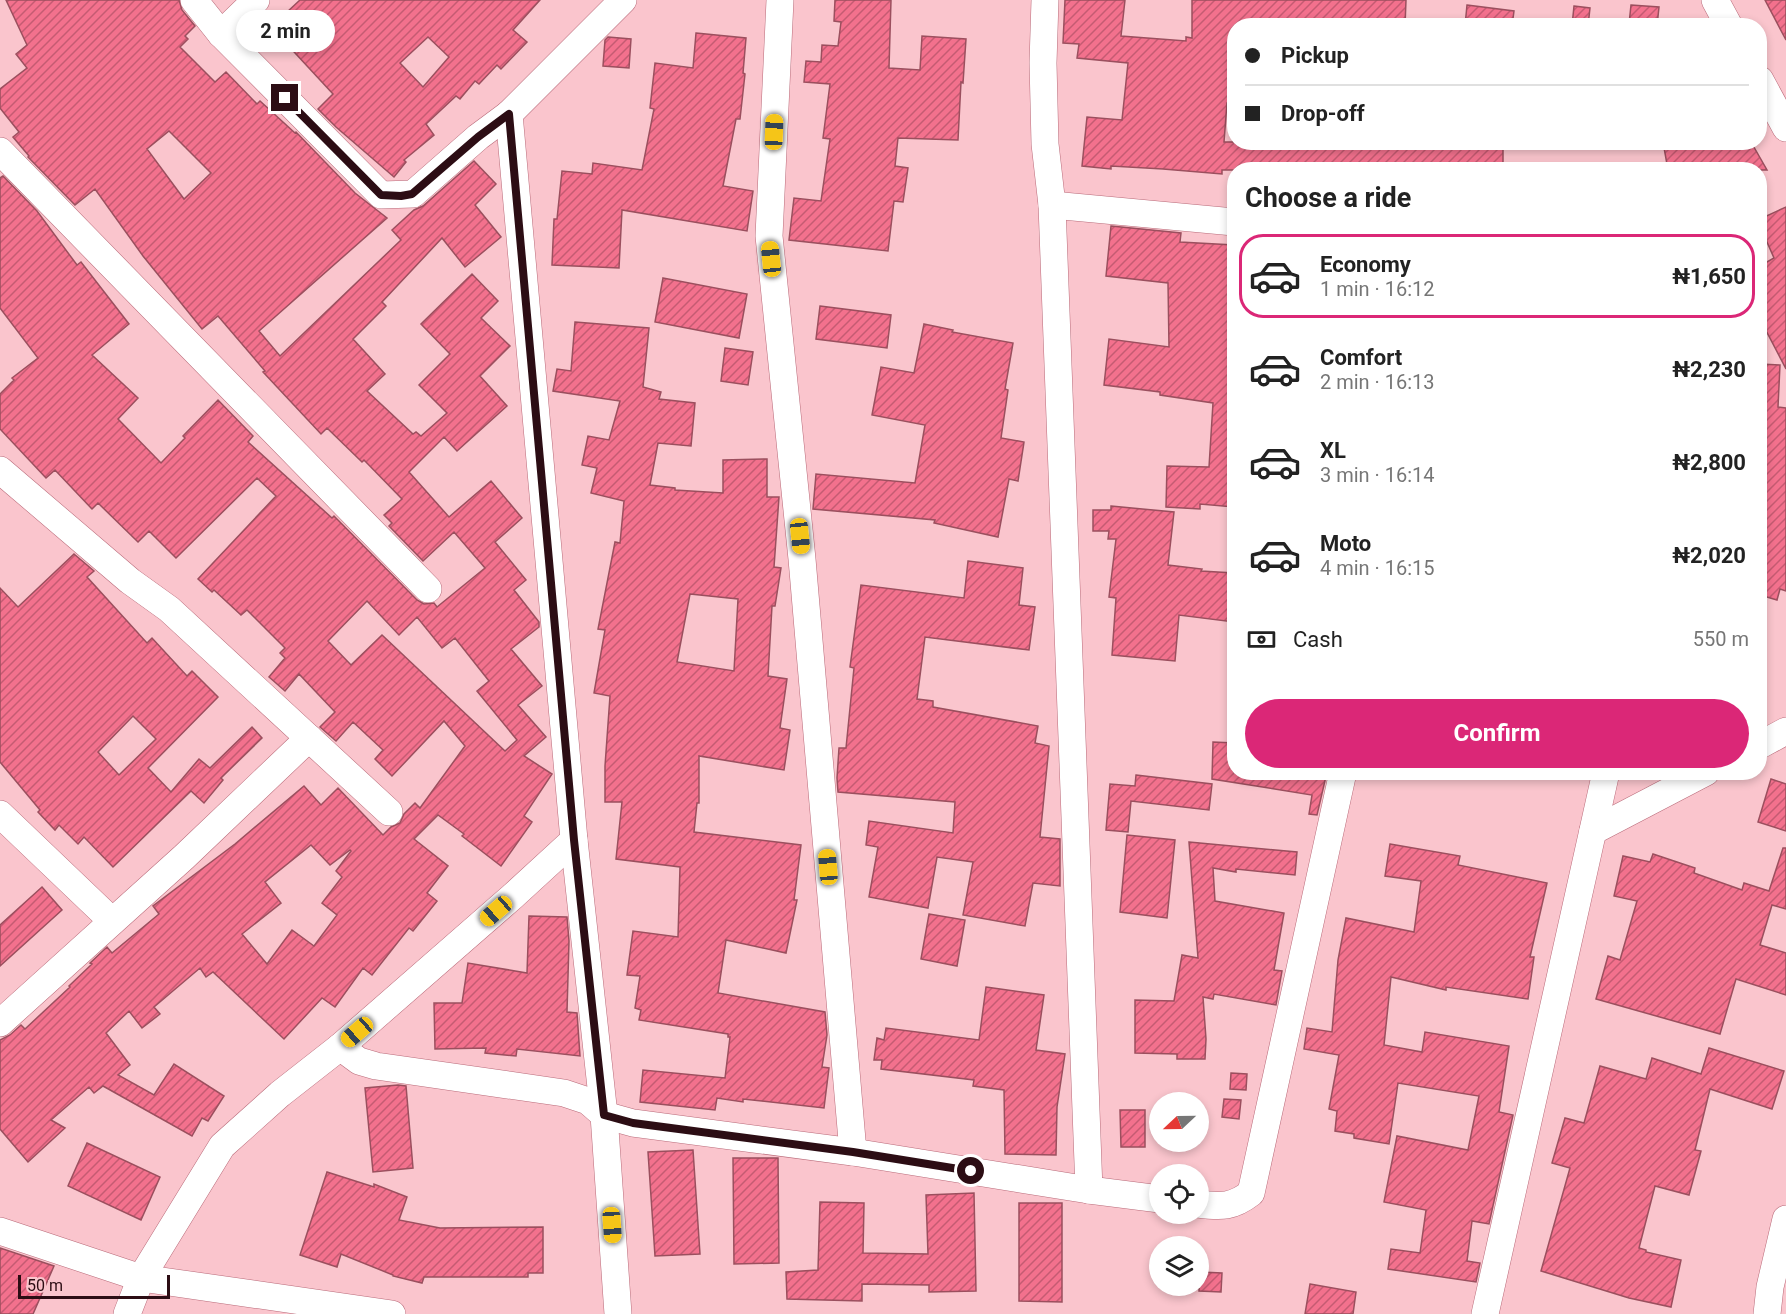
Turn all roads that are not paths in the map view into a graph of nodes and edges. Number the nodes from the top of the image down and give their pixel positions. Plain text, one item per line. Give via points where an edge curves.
1 (194, 0) edge
2 (256, 0) edge
3 (622, 0) edge
4 (780, 0) edge
5 (1045, 0) edge
6 (1708, 1) edge
7 (1722, 18) edge
8 (221, 34) junction
9 (1767, 93) edge
10 (509, 114) junction
11 (1786, 128) edge
12 (0, 152) edge
13 (1052, 205) junction
14 (1227, 221) edge
15 (0, 470) edge
16 (428, 589) dead end
17 (1786, 731) edge
18 (309, 738) junction
19 (1767, 741) edge
20 (1341, 780) edge
21 (1604, 780) edge
22 (1691, 780) edge
23 (389, 812) dead end
24 (0, 814) edge
25 (1593, 831) junction
26 (574, 840) junction
27 (111, 921) junction
28 (0, 1023) edge
29 (340, 1047) junction
30 (604, 1115) junction
31 (853, 1152) junction
32 (1089, 1190) junction
33 (1149, 1198) edge
34 (1209, 1206) edge
35 (1786, 1219) edge
36 (0, 1231) edge
37 (141, 1278) junction
38 (127, 1314) edge
39 (392, 1314) edge
40 (618, 1314) edge
41 (1485, 1314) edge
42 (1767, 1314) edge

1 - 8 street
2 - 8 street
3 - 10 street
4 - 31 street via 769,236 802,559
5 - 13 street via 1045,144
6 - 7 street
8 - 10 street via 381,195 412,194
9 - 11 street
10 - 26 street
12 - 16 street
13 - 14 street
13 - 32 street
15 - 18 street via 130,581 169,609
17 - 19 street
18 - 23 street
18 - 27 street
20 - 34 street via 1251,1193 1237,1204
21 - 25 street
22 - 25 street
24 - 27 street
25 - 41 street
26 - 29 street
26 - 30 street
27 - 28 street
29 - 30 street via 359,1061 376,1066 564,1092 588,1101
29 - 37 street via 222,1146
30 - 31 street via 633,1123
30 - 40 street
31 - 32 street
32 - 33 street
35 - 42 street
36 - 37 street
37 - 38 street
37 - 39 street

